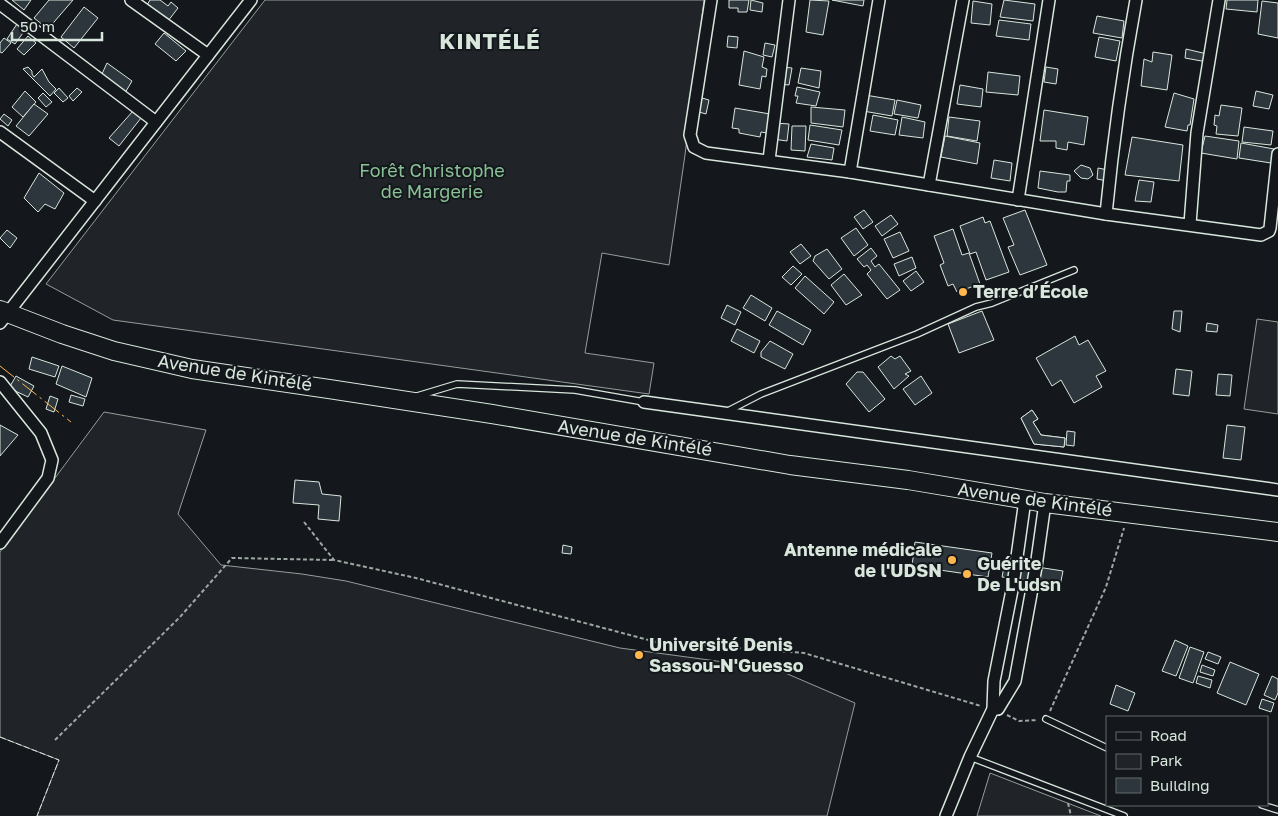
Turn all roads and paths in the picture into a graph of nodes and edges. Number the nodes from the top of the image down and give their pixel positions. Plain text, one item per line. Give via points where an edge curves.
1 (131, 0) edge
2 (251, 0) edge
3 (711, 0) edge
4 (789, 0) edge
5 (879, 0) edge
6 (963, 0) edge
7 (1049, 0) edge
8 (1136, 0) edge
9 (1219, 0) edge
10 (0, 4) edge
11 (208, 55) junction
12 (156, 122) junction
13 (0, 132) edge
14 (1278, 154) edge
15 (769, 160) junction
16 (850, 172) junction
17 (929, 185) junction
18 (1018, 200) junction
19 (95, 201) junction
20 (1106, 214) junction
21 (1190, 224) junction
22 (1074, 270) dead end
23 (3, 315) edge
24 (0, 382) edge
25 (402, 400) junction
26 (644, 402) joint
27 (724, 413) junction
28 (1278, 490) edge
29 (1007, 497) junction
30 (1024, 500) junction
31 (1045, 503) junction
32 (1062, 505) junction
33 (1128, 513) junction
34 (1023, 519) junction
35 (1042, 521) junction
36 (304, 522) dead end
37 (1278, 532) edge
38 (0, 543) edge
39 (334, 560) junction
40 (993, 709) junction
41 (1046, 719) junction
42 (55, 740) dead end
43 (1106, 748) edge
44 (970, 757) junction
45 (1265, 806) edge
46 (1278, 810) edge
47 (946, 816) edge
48 (1124, 816) edge

1 - 11 street
2 - 11 street
3 - 15 street via 690,136 694,147 706,153
4 - 15 street
5 - 16 street
6 - 17 street
7 - 18 street
8 - 20 street via 1122,81
9 - 21 street via 1197,133
10 - 12 street
11 - 12 street
12 - 19 street
13 - 19 street
14 - 21 street via 1269,231 1261,235
15 - 16 street
16 - 17 street
17 - 18 street
18 - 20 street
19 - 23 street
20 - 21 street
22 - 27 lane via 761,394
23 - 25 main road, Avenue de Kintélé via 114,351 192,369
24 - 38 street via 41,433 52,460 48,478
25 - 26 lane via 457,384 575,390
25 - 29 main road, Avenue de Kintélé via 790,465
26 - 27 street
27 - 28 street
29 - 30 main road, Avenue de Kintélé
29 - 34 street
30 - 31 main road, Avenue de Kintélé
30 - 34 street
31 - 32 main road, Avenue de Kintélé
31 - 35 street
32 - 33 main road, Avenue de Kintélé
32 - 35 street
33 - 37 main road, Avenue de Kintélé
33 - 41 path via 1106,587
34 - 40 street via 994,681
35 - 40 street via 1015,681 998,709
36 - 39 path
39 - 40 path via 416,578 656,642 804,653
39 - 42 path via 232,558 180,617
40 - 41 path via 1020,721
40 - 44 street
41 - 43 lane
44 - 47 street
44 - 48 lane
45 - 46 lane

